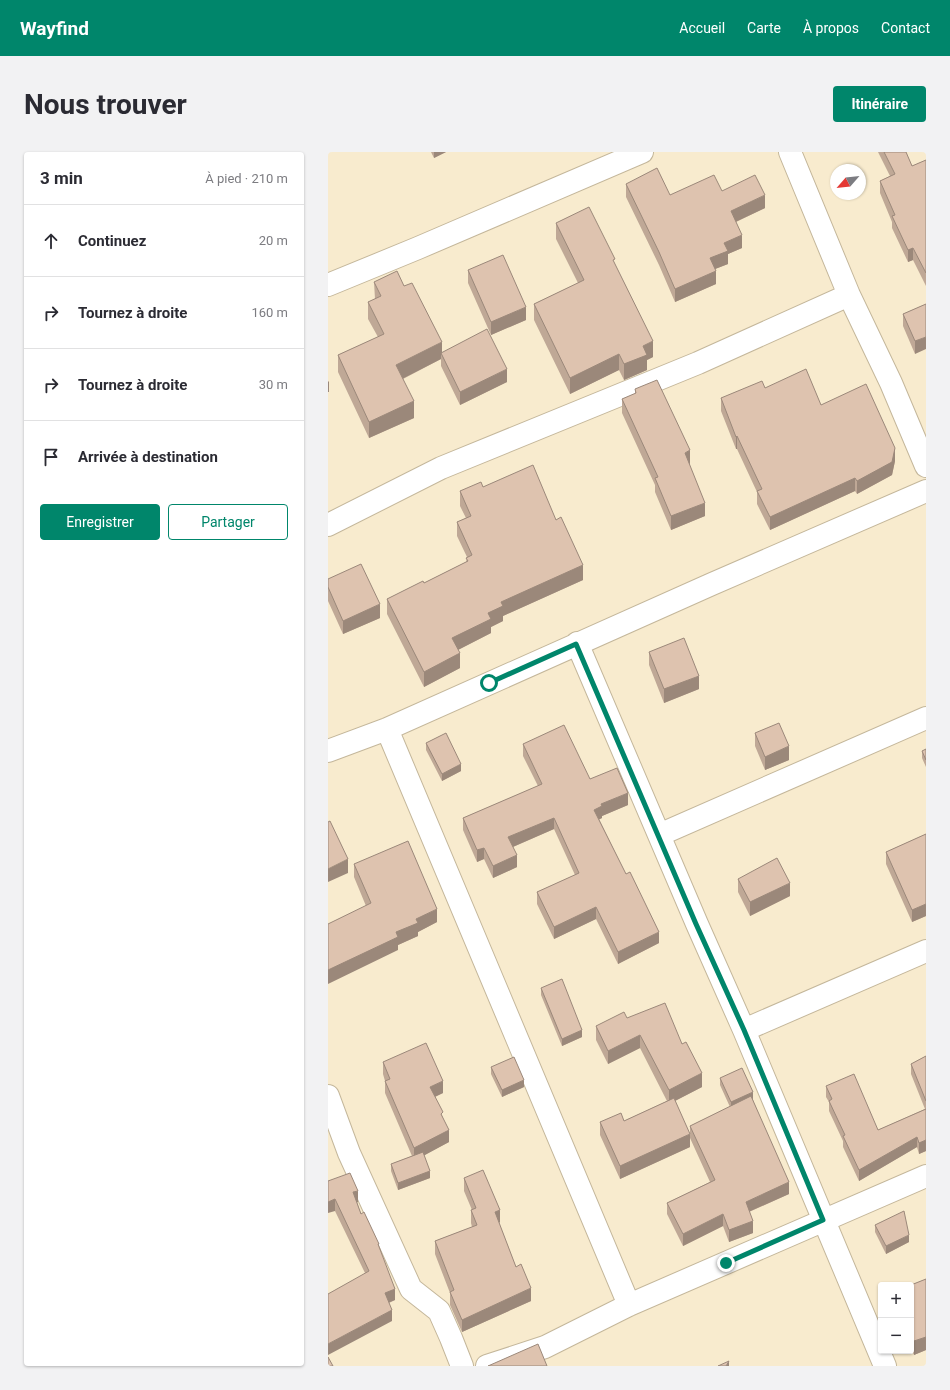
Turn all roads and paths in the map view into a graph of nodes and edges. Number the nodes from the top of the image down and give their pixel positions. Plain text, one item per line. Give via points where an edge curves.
1 (642, 152) edge
2 (790, 152) edge
3 (328, 286) edge
4 (850, 295) junction
5 (926, 466) edge
6 (926, 491) edge
7 (328, 526) edge
8 (576, 644) junction
9 (926, 718) edge
10 (387, 729) junction
11 (328, 751) edge
12 (659, 835) junction
13 (926, 951) edge
14 (744, 1030) junction
15 (328, 1096) edge
16 (926, 1176) edge
17 (823, 1220) junction
18 (629, 1305) junction
19 (462, 1366) edge
20 (487, 1366) edge
21 (885, 1366) edge

1 - 3 street
2 - 4 street
4 - 5 street
4 - 7 street via 698,363 442,468
6 - 8 street
8 - 10 street
8 - 12 street
9 - 12 street
10 - 11 street
10 - 18 street
12 - 14 street
13 - 14 street
14 - 17 street
15 - 19 street via 349,1152 411,1289 439,1311
16 - 17 street
17 - 18 street
17 - 21 street
18 - 20 street via 546,1347

